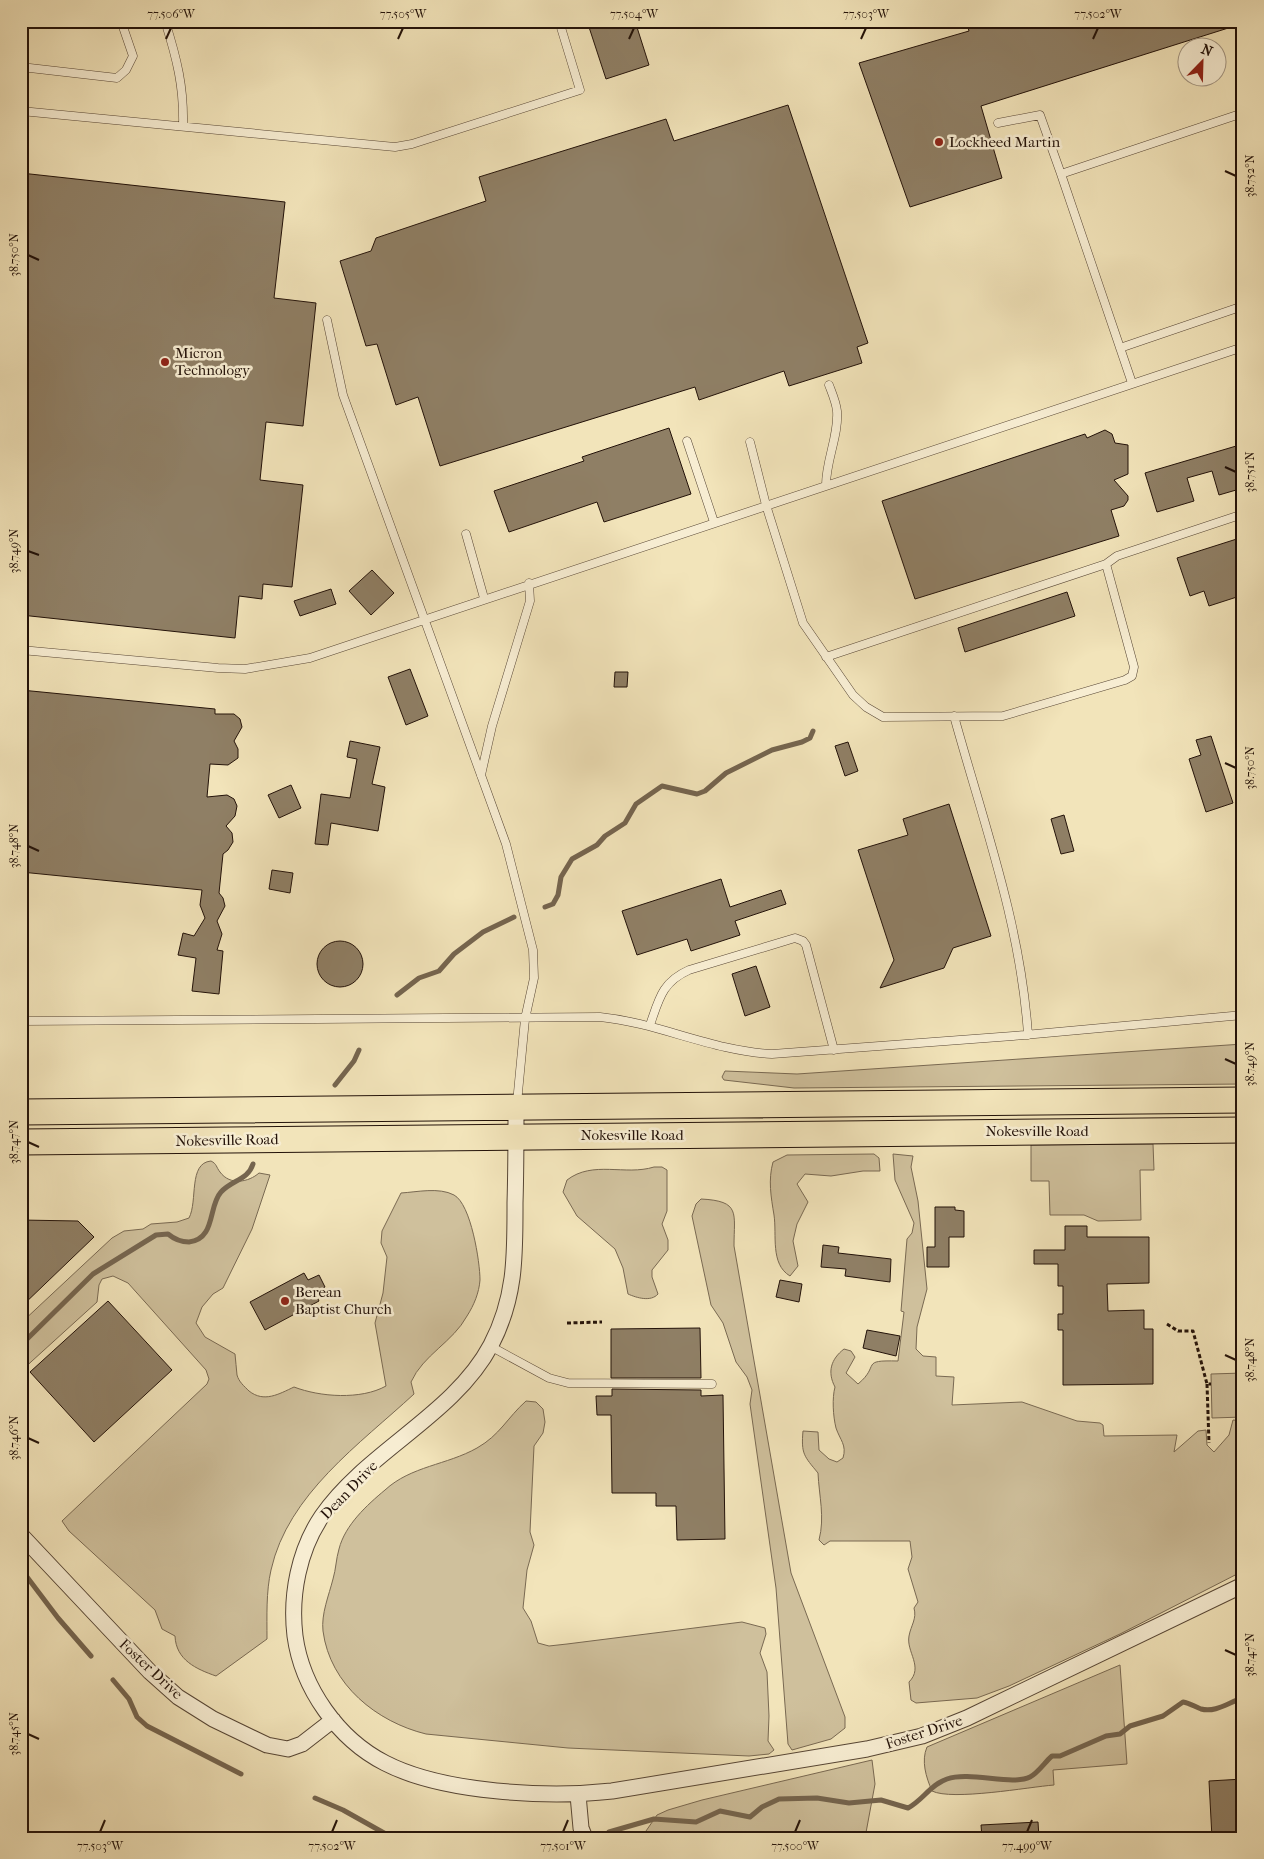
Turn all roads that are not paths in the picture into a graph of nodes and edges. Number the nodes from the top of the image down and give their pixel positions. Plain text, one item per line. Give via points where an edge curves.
1 (121, 21) edge
2 (165, 21) edge
3 (558, 21) edge
4 (21, 67) edge
5 (21, 111) edge
6 (1243, 113) edge
7 (998, 123) dead end
8 (183, 126) junction
9 (1061, 174) junction
10 (1243, 306) edge
11 (327, 320) dead end
12 (1243, 346) edge
13 (1120, 348) junction
14 (1132, 383) junction
15 (829, 384) dead end
16 (687, 441) dead end
17 (750, 442) dead end
18 (826, 485) junction
19 (766, 505) junction
20 (1243, 514) edge
21 (714, 522) junction
22 (466, 534) dead end
23 (1106, 564) junction
24 (529, 583) junction
25 (484, 598) junction
26 (423, 620) junction
27 (21, 650) edge
28 (826, 658) junction
29 (954, 716) junction
30 (481, 774) junction
31 (1243, 1015) edge
32 (525, 1019) junction
33 (21, 1021) edge
34 (650, 1025) junction
35 (1028, 1035) junction
36 (834, 1050) junction
37 (1243, 1100) edge
38 (1020, 1102) junction
39 (516, 1107) junction
40 (21, 1112) edge
41 (1243, 1130) edge
42 (1021, 1131) junction
43 (516, 1136) junction
44 (21, 1142) edge
45 (490, 1346) junction
46 (712, 1384) dead end
47 (21, 1535) edge
48 (1243, 1585) edge
49 (333, 1720) junction
50 (578, 1795) junction
51 (585, 1838) edge

1 - 4 lane via 133,56 126,70 117,78
2 - 8 lane via 180,71 184,98
3 - 8 lane via 580,90 412,144 395,147
5 - 8 lane
6 - 9 lane
7 - 9 lane via 1040,114
9 - 13 lane
10 - 13 lane
11 - 26 lane via 343,395
12 - 14 lane
13 - 14 lane
14 - 18 lane
15 - 18 lane via 837,419 826,468
16 - 21 lane
17 - 19 lane
18 - 19 lane
19 - 21 lane
19 - 28 lane via 803,623
20 - 23 lane via 1117,556
21 - 24 lane
22 - 25 lane
23 - 28 lane
23 - 29 lane via 1134,667 1132,676 1003,716
24 - 25 lane
24 - 30 lane via 530,601
25 - 26 lane
26 - 27 lane via 310,658 245,669 175,666
26 - 30 lane
28 - 29 lane via 853,695 877,715 898,718
29 - 35 lane via 1016,937
30 - 32 lane via 506,844 533,950 534,978
31 - 35 lane
32 - 33 lane
32 - 34 lane via 600,1017
32 - 39 lane
34 - 36 lane via 719,1048 745,1053
34 - 36 lane via 662,992 674,978 689,970 795,938 806,945
35 - 36 lane
37 - 38 highway, Nokesville Road
38 - 39 highway, Nokesville Road
38 - 42 highway
39 - 40 highway, Nokesville Road
39 - 43 street, Dean Drive
41 - 42 highway, Nokesville Road
42 - 43 highway, Nokesville Road
43 - 44 highway, Nokesville Road
43 - 45 street, Dean Drive via 514,1274 506,1309
45 - 46 lane via 549,1378 568,1383
45 - 49 street, Dean Drive via 450,1395 332,1504 314,1528 306,1546 295,1593 296,1642 307,1677
47 - 49 street, Foster Drive via 150,1672 178,1697 213,1719 267,1745 288,1749 302,1744
48 - 50 street, Foster Drive via 967,1718 922,1736 867,1749
49 - 50 street, Dean Drive via 372,1756 417,1775 454,1784 516,1792
50 - 51 street

